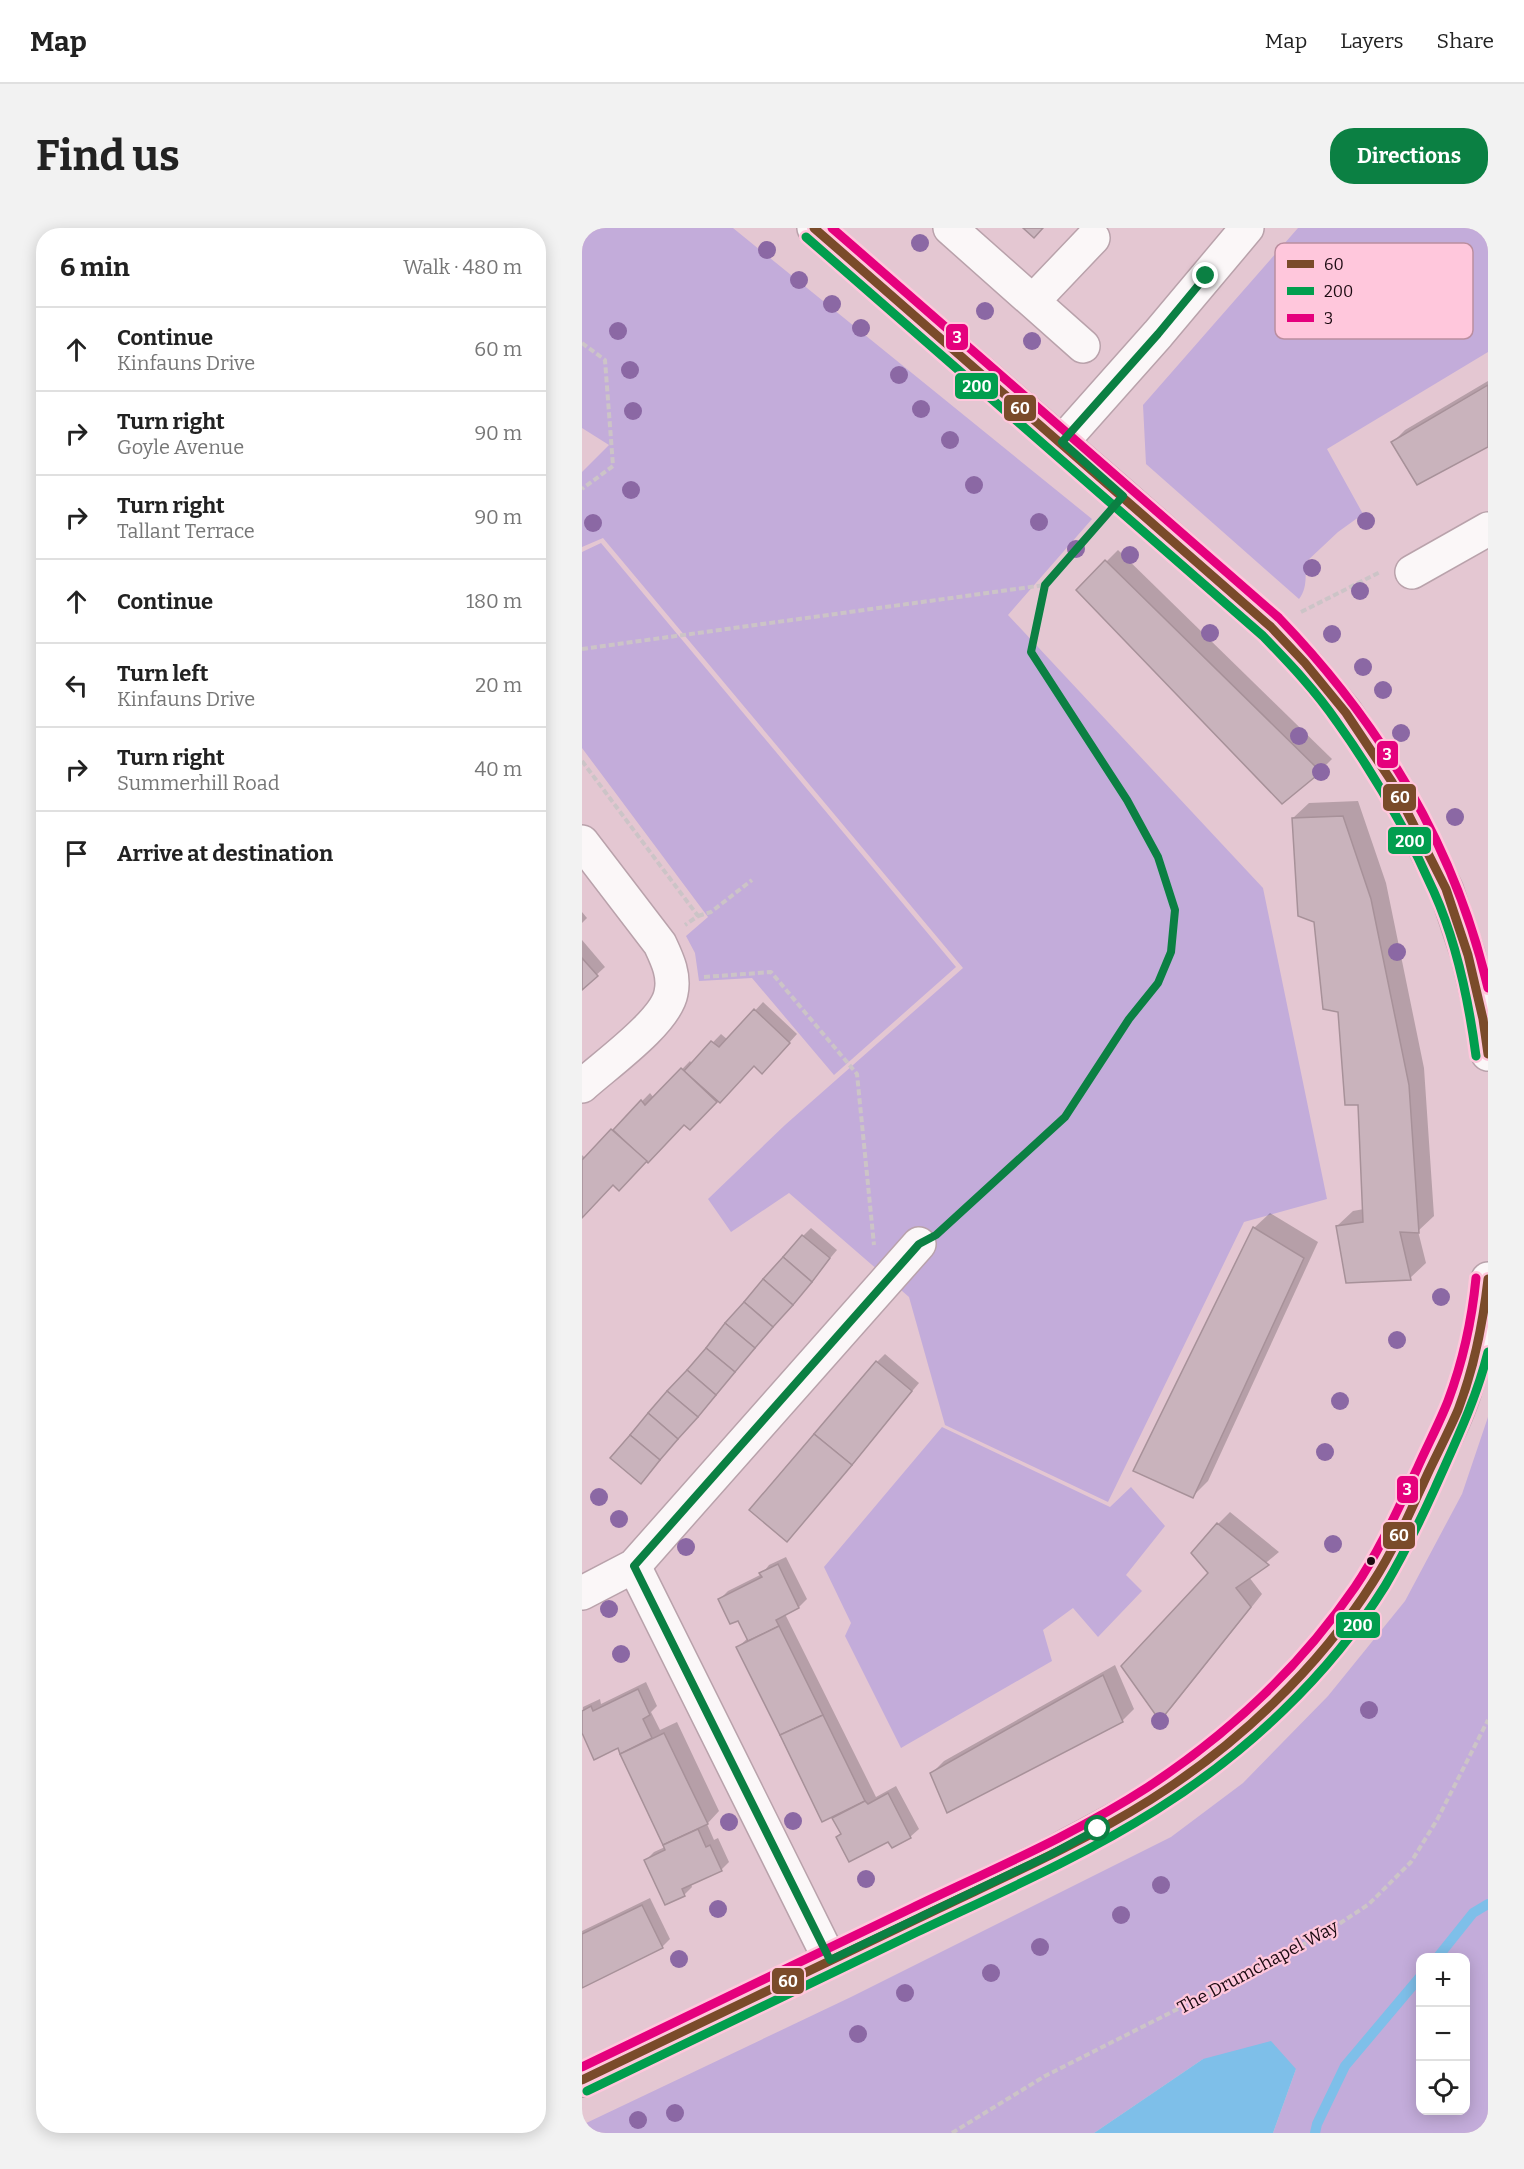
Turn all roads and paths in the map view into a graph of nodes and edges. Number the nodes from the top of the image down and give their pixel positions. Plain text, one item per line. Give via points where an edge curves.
1 (814, 228) edge
2 (950, 228) edge
3 (1247, 228) edge
4 (1093, 238) dead end
5 (1033, 301) junction
6 (582, 343) edge
7 (1083, 346) dead end
8 (1062, 442) junction
9 (582, 489) edge
10 (1123, 496) junction
11 (1488, 529) edge
12 (1412, 572) joint
13 (1045, 585) junction
14 (1271, 627) junction
15 (582, 648) edge
16 (582, 761) edge
17 (582, 842) edge
18 (752, 880) dead end
19 (698, 916) junction
20 (660, 944) junction
21 (672, 980) junction
22 (1488, 1054) edge
23 (582, 1086) edge
24 (919, 1244) joint
25 (875, 1255) dead end
26 (1488, 1279) edge
27 (634, 1566) junction
28 (582, 1593) edge
29 (1488, 1720) edge
30 (830, 1960) junction
31 (582, 2080) edge
32 (952, 2133) edge

1 - 8 street
2 - 5 street
3 - 8 street
4 - 5 street
5 - 7 street
6 - 9 path via 605,360 613,466
8 - 10 street
10 - 13 path
10 - 14 street
11 - 12 street
12 - 14 path via 1392,566
13 - 15 path
13 - 24 path via 1031,652 1127,800 1158,857 1175,910 1171,952 1158,983 1129,1019 1065,1117 936,1235
14 - 22 street via 1346,713 1392,782 1421,836 1446,889 1468,955
16 - 19 path
17 - 20 street
18 - 19 path via 711,912
19 - 20 path
20 - 21 street
21 - 23 street via 665,1010
21 - 25 path via 771,972 857,1074
24 - 27 street
26 - 30 street via 1466,1387 1407,1519 1365,1593 1323,1648 1262,1714 1209,1759 1152,1798 1050,1855
27 - 28 street
27 - 30 street
29 - 32 path, The Drumchapel Way via 1411,1862 1369,1904 1327,1932 1045,2076
30 - 31 street

